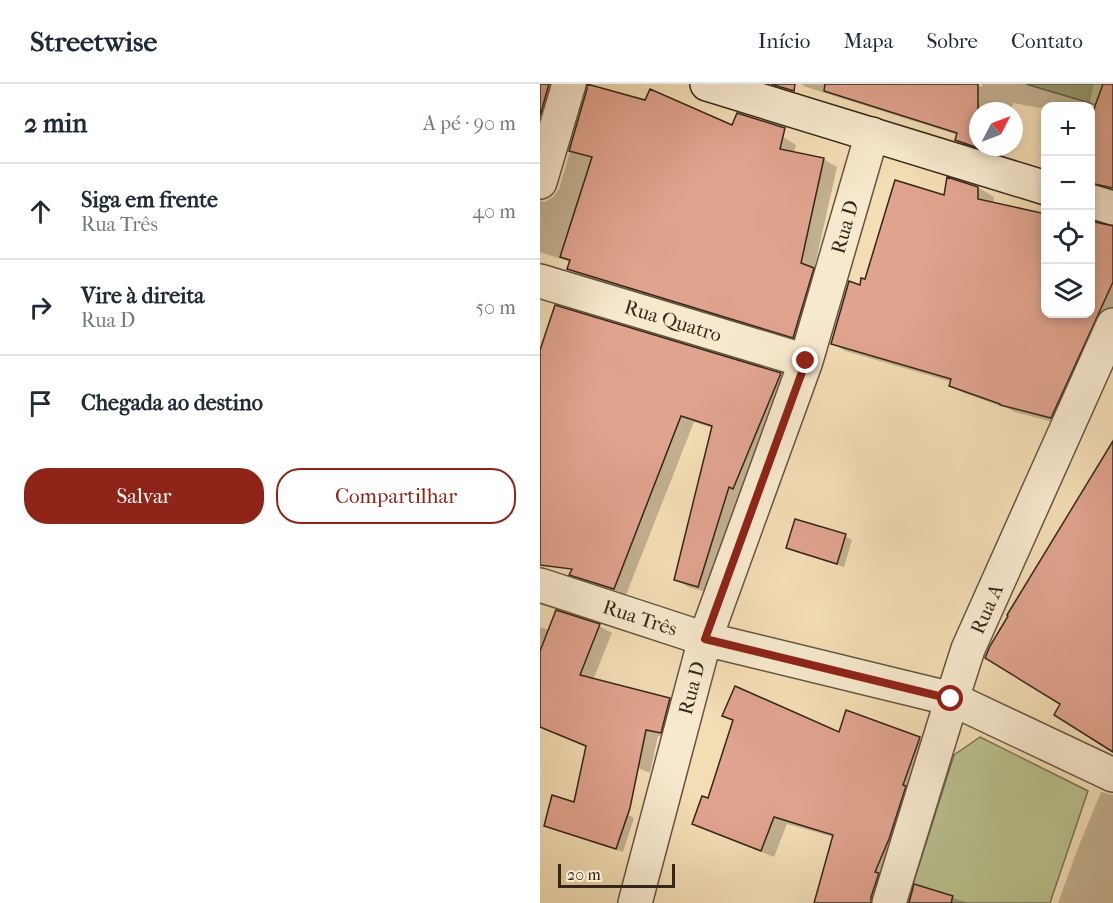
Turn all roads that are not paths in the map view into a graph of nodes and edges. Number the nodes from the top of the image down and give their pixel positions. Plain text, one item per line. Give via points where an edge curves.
1 (569, 84) edge
2 (707, 84) edge
3 (872, 134) junction
4 (540, 182) edge
5 (1041, 186) edge
6 (1095, 203) edge
7 (1113, 208) edge
8 (540, 280) edge
9 (1113, 325) edge
10 (806, 361) junction
11 (540, 585) edge
12 (705, 639) junction
13 (951, 699) junction
14 (1113, 775) edge
15 (635, 903) edge
16 (889, 903) edge

1 - 4 street
2 - 3 street
3 - 5 street
3 - 10 street, Rua D
6 - 7 street
8 - 10 street, Rua Quatro
9 - 13 street, Rua A via 968,649
10 - 12 street, Rua D
11 - 12 street, Rua Três
12 - 13 street, Rua Três
12 - 15 street, Rua D
13 - 14 street, Rua Três
13 - 16 street, Rua A

